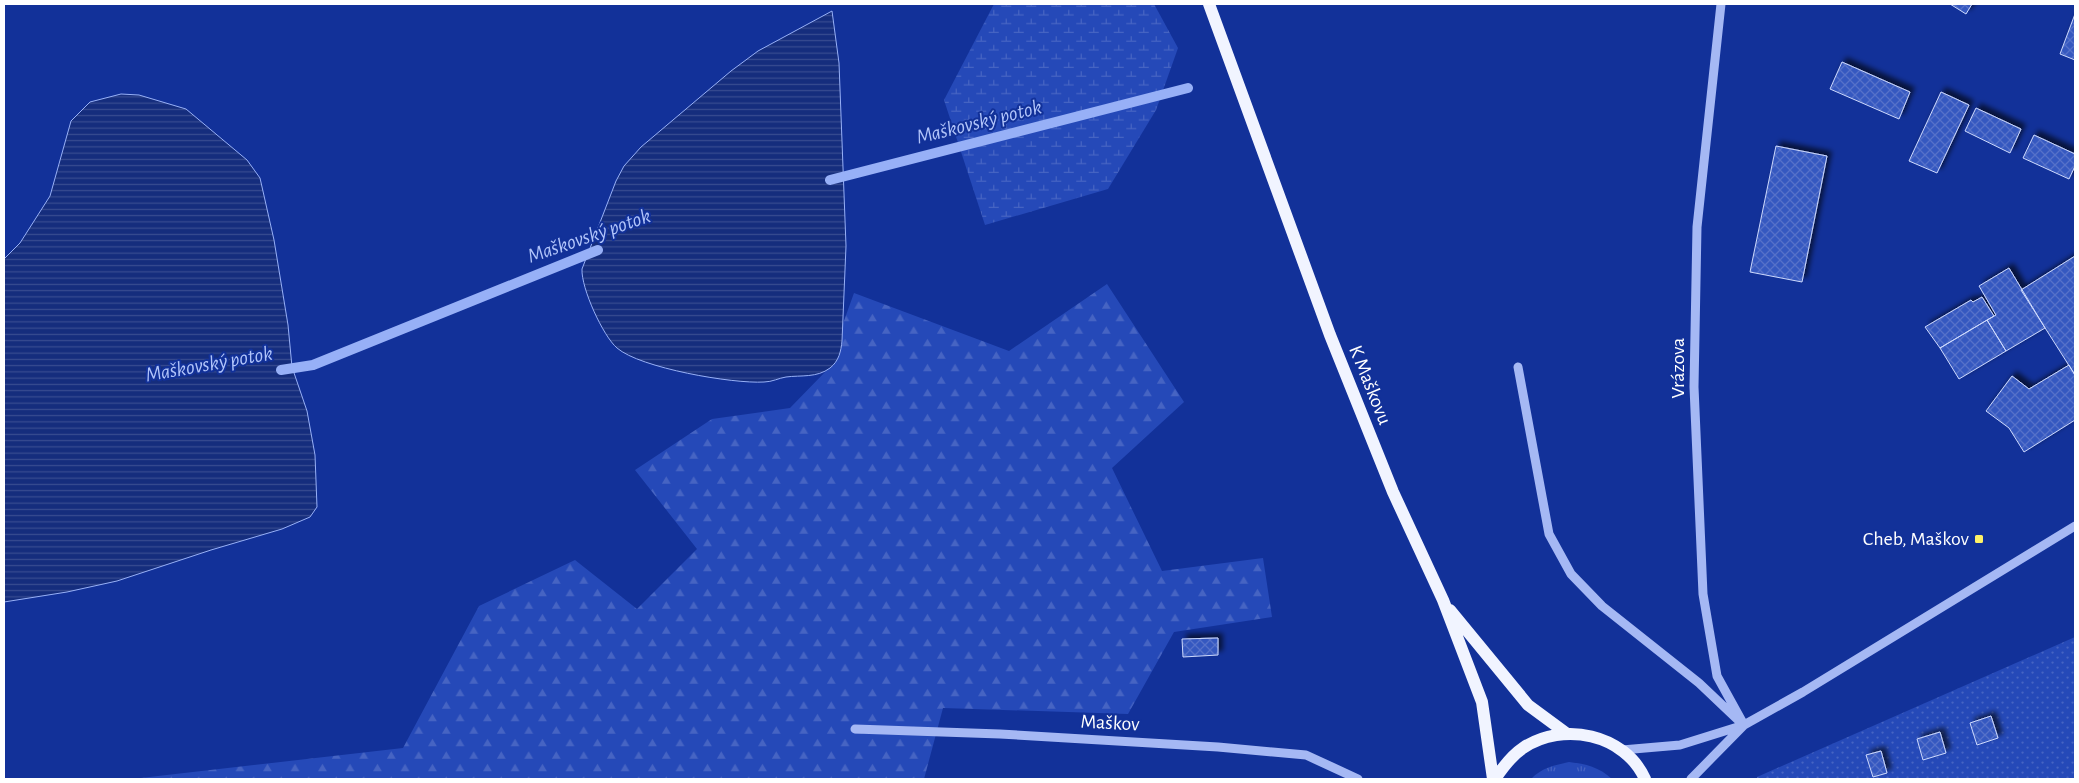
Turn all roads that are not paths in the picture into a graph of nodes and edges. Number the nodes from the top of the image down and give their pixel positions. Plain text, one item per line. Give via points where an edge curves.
1 (1209, 4) edge
2 (1721, 4) edge
3 (1518, 367) dead end
4 (2075, 526) edge
5 (1443, 600) junction
6 (1744, 725) junction
7 (855, 729) dead end
8 (1566, 733) junction
9 (1622, 750) junction
10 (1358, 779) edge
11 (1494, 779) edge
12 (1645, 779) edge
13 (1691, 779) edge

1 - 5 main road, K Maškovu via 1330,335 1393,492
2 - 6 street, Vrázova via 1697,227 1694,387 1703,594 1717,676
3 - 6 street via 1549,534 1571,574 1602,606 1699,683
4 - 6 street
5 - 8 main road via 1528,705
5 - 11 main road, K Maškovu via 1482,702
6 - 9 street via 1680,746
6 - 13 street
7 - 10 street, Maškov via 1000,734 1306,755
8 - 9 main road via 1605,740
8 - 11 main road via 1544,738 1524,748 1506,762
9 - 12 main road via 1642,771

